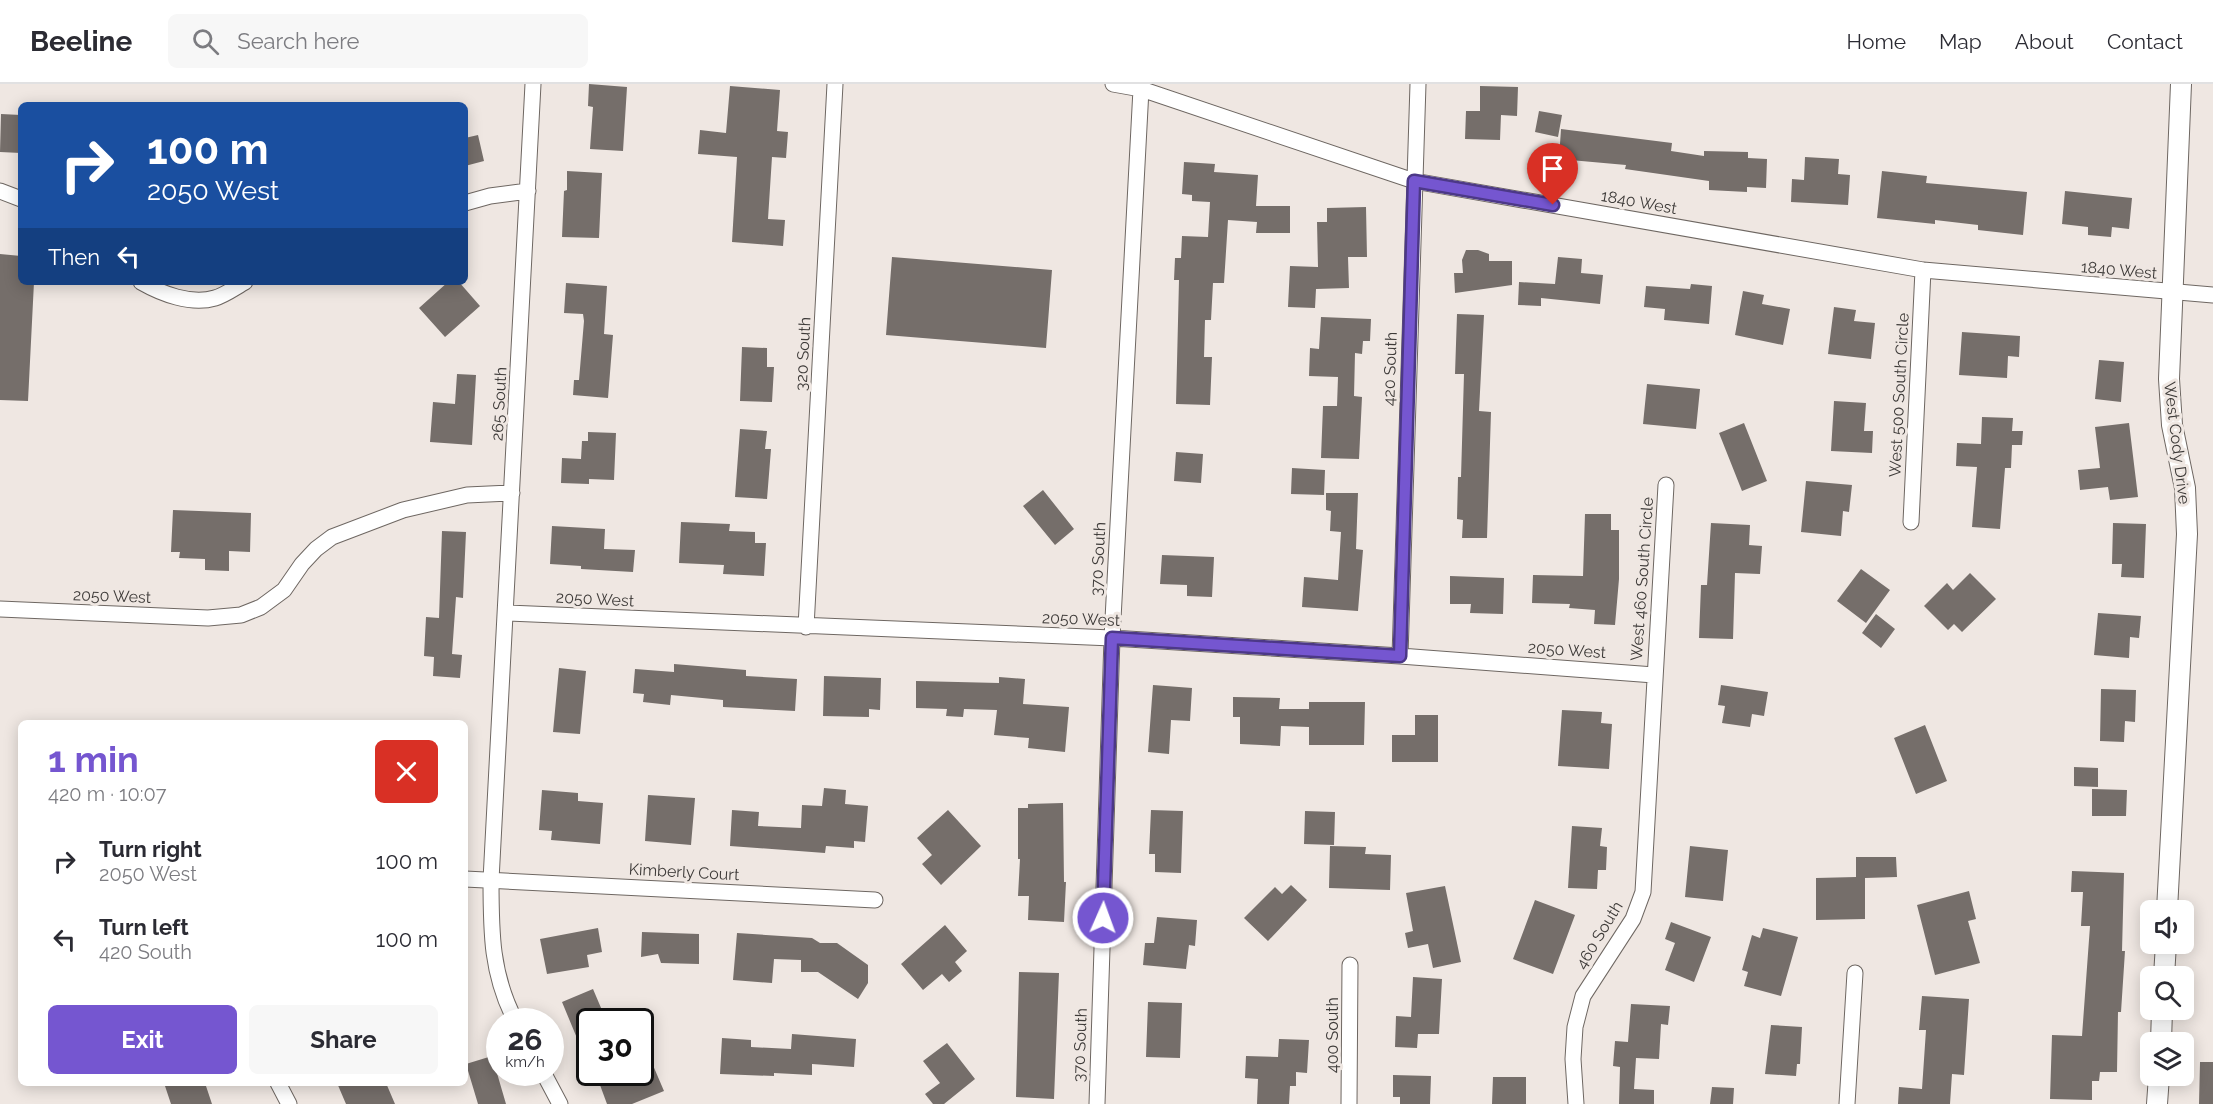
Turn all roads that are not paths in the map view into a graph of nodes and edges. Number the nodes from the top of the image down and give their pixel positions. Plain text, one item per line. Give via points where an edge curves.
1 (533, 84) edge
2 (835, 84) edge
3 (1113, 84) edge
4 (1418, 84) edge
5 (2181, 84) edge
6 (1141, 89) junction
7 (1414, 181) junction
8 (0, 191) edge
9 (528, 191) junction
10 (18, 198) edge
11 (468, 202) edge
12 (1923, 270) junction
13 (147, 285) edge
14 (239, 285) edge
15 (2174, 293) junction
16 (2213, 295) edge
17 (1666, 485) dead end
18 (512, 493) junction
19 (1911, 522) dead end
20 (0, 609) edge
21 (506, 613) junction
22 (806, 627) junction
23 (1112, 638) junction
24 (1400, 656) junction
25 (1654, 675) junction
26 (468, 879) edge
27 (491, 880) junction
28 (875, 900) dead end
29 (2168, 900) edge
30 (1350, 965) dead end
31 (1855, 973) dead end
32 (509, 1008) edge
33 (280, 1086) edge
34 (550, 1086) edge
35 (2158, 1086) edge
36 (289, 1104) edge
37 (560, 1104) edge
38 (1096, 1104) edge
39 (1349, 1104) edge
40 (1576, 1104) edge
41 (1848, 1104) edge
42 (2157, 1104) edge

1 - 9 street, 265 South
2 - 22 street, 320 South
3 - 6 street, 1840 West
4 - 7 street, 420 South
5 - 15 street, West Cody Drive
6 - 7 street, 1840 West
6 - 23 street, 370 South
7 - 12 street, 1840 West
7 - 24 street, 420 South
8 - 10 street
9 - 11 street
9 - 18 street, 265 South
12 - 15 street, 1840 West
12 - 19 street, West 500 South Circle
13 - 14 street via 164,294 191,299 215,298
15 - 16 street, 1840 West
15 - 29 street, West Cody Drive via 2169,379 2172,425 2185,488 2187,534
17 - 25 street, West 460 South Circle
18 - 20 street, 2050 West via 467,495 403,510 332,537 302,564 284,590 261,607 240,615 208,618
18 - 21 street, 265 South
21 - 22 street, 2050 West
21 - 27 street, 265 South
22 - 23 street, 2050 West
23 - 24 street, 2050 West
23 - 38 street, 370 South
24 - 25 street, 2050 West
25 - 40 street, 460 South via 1643,892 1633,919 1583,996 1575,1027
26 - 27 street, Kimberly Court
27 - 28 street, Kimberly Court
27 - 32 street, 265 South via 491,944
30 - 39 street, 400 South
31 - 41 street
33 - 36 street
34 - 37 street
35 - 42 street

